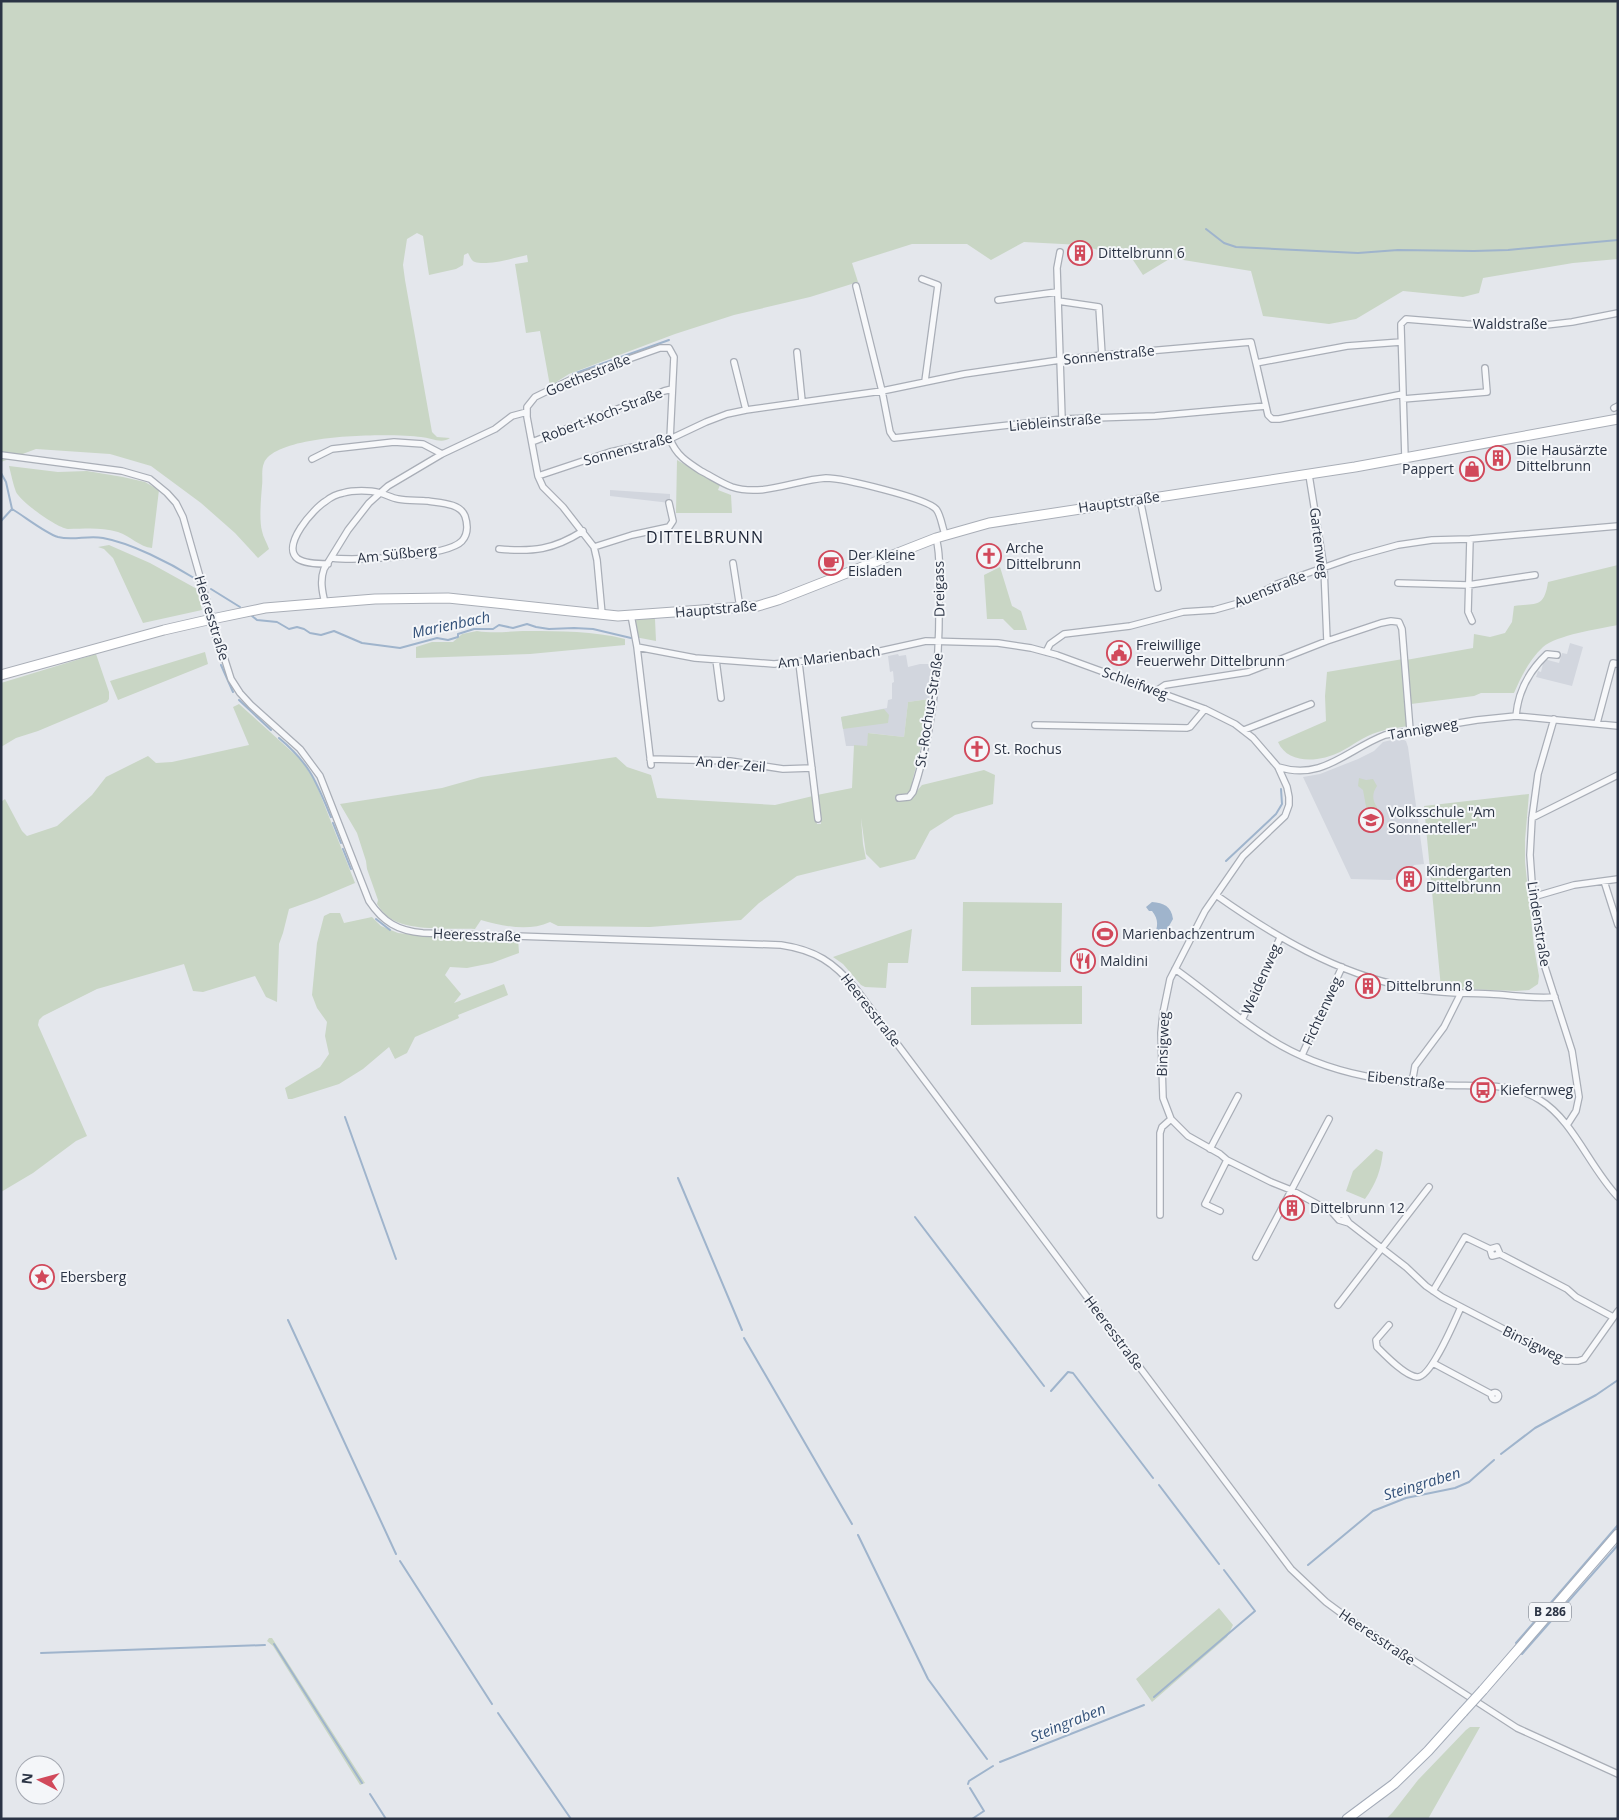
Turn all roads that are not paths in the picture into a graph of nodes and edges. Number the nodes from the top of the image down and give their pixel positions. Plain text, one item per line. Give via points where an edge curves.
1 (1060, 252) dead end
2 (922, 280) dead end
3 (856, 286) dead end
4 (1057, 292) junction
5 (998, 300) dead end
6 (1058, 301) junction
7 (1618, 313) edge
8 (1401, 342) junction
9 (796, 352) dead end
10 (1102, 355) junction
11 (1060, 360) junction
12 (734, 362) dead end
13 (1256, 363) junction
14 (1484, 368) dead end
15 (925, 381) junction
16 (672, 389) junction
17 (882, 391) junction
18 (1403, 396) junction
19 (802, 401) junction
20 (1266, 406) junction
21 (746, 410) junction
22 (527, 412) junction
23 (1062, 419) junction
24 (1618, 419) edge
25 (670, 439) junction
26 (532, 442) junction
27 (442, 454) junction
28 (1, 455) edge
29 (1405, 458) junction
30 (312, 459) dead end
31 (1310, 475) junction
32 (538, 476) junction
33 (379, 493) junction
34 (1140, 499) junction
35 (669, 503) dead end
36 (1618, 526) edge
37 (583, 531) junction
38 (940, 536) junction
39 (1470, 539) junction
40 (594, 547) junction
41 (499, 549) dead end
42 (332, 558) junction
43 (734, 563) dead end
44 (328, 564) junction
45 (1324, 568) junction
46 (1534, 575) dead end
47 (1398, 583) dead end
48 (1468, 584) junction
49 (1158, 588) dead end
50 (325, 603) junction
51 (740, 608) junction
52 (602, 614) junction
53 (631, 615) junction
54 (212, 619) junction
55 (1472, 621) dead end
56 (940, 640) junction
57 (1327, 641) junction
58 (637, 648) junction
59 (1046, 652) junction
60 (1557, 655) dead end
61 (716, 660) junction
62 (799, 663) junction
63 (1618, 664) edge
64 (1, 675) edge
65 (1156, 691) junction
66 (721, 698) dead end
67 (1311, 704) dead end
68 (1205, 709) junction
69 (1516, 716) junction
70 (1554, 719) junction
71 (1597, 723) junction
72 (1035, 725) dead end
73 (1618, 726) edge
74 (1244, 730) junction
75 (1410, 730) junction
76 (1278, 766) junction
77 (812, 768) junction
78 (1618, 776) edge
79 (1289, 797) joint
80 (899, 798) dead end
81 (1532, 818) junction
82 (818, 819) dead end
83 (1618, 879) edge
84 (1604, 881) junction
85 (1216, 895) junction
86 (1533, 897) junction
87 (1618, 925) edge
88 (1280, 938) junction
89 (1342, 967) junction
90 (1175, 969) junction
91 (1461, 993) junction
92 (1554, 997) junction
93 (1242, 1020) junction
94 (1302, 1055) junction
95 (1412, 1083) junction
96 (1238, 1096) dead end
97 (1171, 1119) junction
98 (1329, 1119) dead end
99 (1567, 1125) junction
100 (1210, 1148) junction
101 (1227, 1160) junction
102 (1429, 1187) dead end
103 (1291, 1190) junction
104 (1618, 1197) edge
105 (1220, 1211) dead end
106 (1160, 1215) dead end
107 (1382, 1248) junction
108 (1256, 1257) dead end
109 (1433, 1291) junction
110 (1338, 1305) dead end
111 (1462, 1307) junction
112 (1618, 1311) edge
113 (1613, 1317) junction
114 (1389, 1325) dead end
115 (1433, 1363) junction
116 (1491, 1394) dead end
117 (1618, 1534) edge
118 (1618, 1774) edge
119 (1347, 1819) edge

1 - 4 street
2 - 15 street via 938,286
3 - 17 street
4 - 5 street
4 - 6 street
6 - 10 street via 1099,307
6 - 11 street
7 - 8 street, Waldstraße via 1546,325 1409,319 1401,324
8 - 13 street via 1347,346
8 - 18 street
9 - 19 street
10 - 11 street, Sonnenstraße
10 - 13 street, Sonnenstraße via 1251,342
11 - 15 street, Sonnenstraße
11 - 23 street
12 - 21 street
13 - 20 street
14 - 18 street via 1486,392
15 - 17 street, Sonnenstraße
16 - 22 street, Goethestraße via 674,357 666,347 572,379 535,397
16 - 25 street
16 - 26 street, Robert-Koch-Straße
17 - 19 street, Sonnenstraße
17 - 23 street, Liebleinstraße via 890,432 896,438
18 - 20 street via 1279,419 1272,419
18 - 29 street
19 - 21 street, Sonnenstraße
20 - 23 street, Liebleinstraße via 1155,416
21 - 25 street, Sonnenstraße via 720,417
22 - 26 street
22 - 27 street, Am Süßberg via 517,414 495,429
24 - 29 street, Hauptstraße
25 - 32 street, Sonnenstraße via 610,452
25 - 38 street, Dreigass via 684,460 733,487 756,490 824,478 849,481 932,506 939,514
26 - 32 street
27 - 30 street via 423,444 394,442 332,449
27 - 33 street, Am Süßberg
28 - 54 street, Heeresstraße via 122,471 150,479 167,493 183,517
29 - 31 street, Hauptstraße
31 - 34 street, Hauptstraße
31 - 45 street, Gartenweg
32 - 37 street via 547,493
33 - 42 street, Am Süßberg via 348,530
33 - 42 street, Am Süßberg via 396,499 457,507 466,517 468,527 464,537 455,546 426,553
33 - 44 street, Am Süßberg via 353,492 335,496 320,505 306,521 293,544 294,555 302,561
34 - 38 street, Hauptstraße via 1014,518
34 - 49 street
35 - 40 street via 673,521 669,527
36 - 39 street, Auenstraße
37 - 40 street
37 - 41 street via 566,542 545,548 525,551
38 - 51 street, Hauptstraße via 778,600
38 - 56 street, Dreigass
39 - 45 street, Auenstraße via 1398,545
39 - 48 street
40 - 52 street
42 - 44 street, Am Süßberg
43 - 51 street
44 - 50 street, Am Süßberg via 322,575
45 - 57 street, Gartenweg
45 - 59 street, Auenstraße via 1277,584 1246,601 1214,610 1183,612 1130,626 1064,634 1050,644
46 - 48 street
47 - 48 street
48 - 55 street via 1468,612
50 - 52 street, Hauptstraße via 448,598
50 - 54 street, Hauptstraße
51 - 53 street, Hauptstraße
52 - 53 street, Hauptstraße
53 - 58 street, An der Zeil
54 - 64 street, Hauptstraße
54 - 118 street, Heeresstraße via 228,672 240,693 300,749 320,776 369,901 389,924 423,933 781,945 812,952 836,966 856,988 1291,1569 1344,1616 1517,1728
56 - 59 street, Schleifweg via 998,643
56 - 62 street, Am Marienbach via 858,656
56 - 80 street, St.-Rochus-Straße via 930,718 914,792 909,797
57 - 65 street via 1248,672 1165,685
57 - 75 street via 1381,623 1399,622
58 - 61 street, Am Marienbach
58 - 77 street, An der Zeil via 651,762 738,762 784,769
59 - 65 street, Schleifweg
60 - 69 street via 1547,654 1530,673 1519,694
61 - 62 street, Am Marienbach
61 - 66 street
62 - 77 street
63 - 71 street via 1613,663
65 - 68 street, Schleifweg
67 - 74 street
68 - 72 street via 1187,728
68 - 74 street, Schleifweg
69 - 70 street, Tannigweg
69 - 75 street, Tannigweg
70 - 71 street, Tannigweg
70 - 81 street, Lindenstraße via 1541,760
71 - 73 street, Tannigweg
74 - 76 street, Schleifweg
75 - 76 street, Tannigweg via 1384,735 1317,769 1304,772
76 - 79 street, Schleifweg
77 - 82 street
78 - 81 street
79 - 85 street, Binsigweg via 1285,816 1243,856
81 - 86 street, Lindenstraße
83 - 84 street
84 - 86 street via 1574,885
84 - 87 street
85 - 88 street
85 - 90 street, Binsigweg via 1196,925
86 - 92 street, Lindenstraße via 1544,964
88 - 89 street
88 - 93 street, Weidenweg
89 - 91 street via 1407,988
89 - 94 street, Fichtenweg
90 - 93 street, Eibenstraße
90 - 97 street, Binsigweg via 1163,1013 1161,1047 1163,1098
91 - 92 street
91 - 95 street via 1444,1027 1415,1066
92 - 99 street, Lindenstraße via 1572,1051 1579,1097 1576,1111
93 - 94 street, Eibenstraße
94 - 95 street, Eibenstraße via 1336,1069
95 - 99 street, Eibenstraße via 1486,1085 1516,1090 1541,1100
96 - 100 street
97 - 100 street, Binsigweg via 1188,1136
97 - 106 street via 1160,1133
98 - 103 street
99 - 104 street, Eibenstraße via 1604,1182
100 - 101 street, Binsigweg
101 - 103 street, Binsigweg
101 - 105 street via 1205,1204
102 - 107 street
103 - 107 street, Binsigweg via 1344,1215 1349,1223
103 - 108 street
107 - 109 street, Binsigweg
107 - 110 street
109 - 111 street, Binsigweg
109 - 113 street via 1465,1237 1490,1249 1492,1256 1500,1254
111 - 113 street, Binsigweg via 1559,1359 1571,1362 1584,1359
111 - 115 street
112 - 113 street, Binsigweg
114 - 115 street via 1376,1344 1391,1360 1416,1377 1422,1376
115 - 116 street
117 - 119 street, B 286, bridge via 1428,1751 1394,1784

